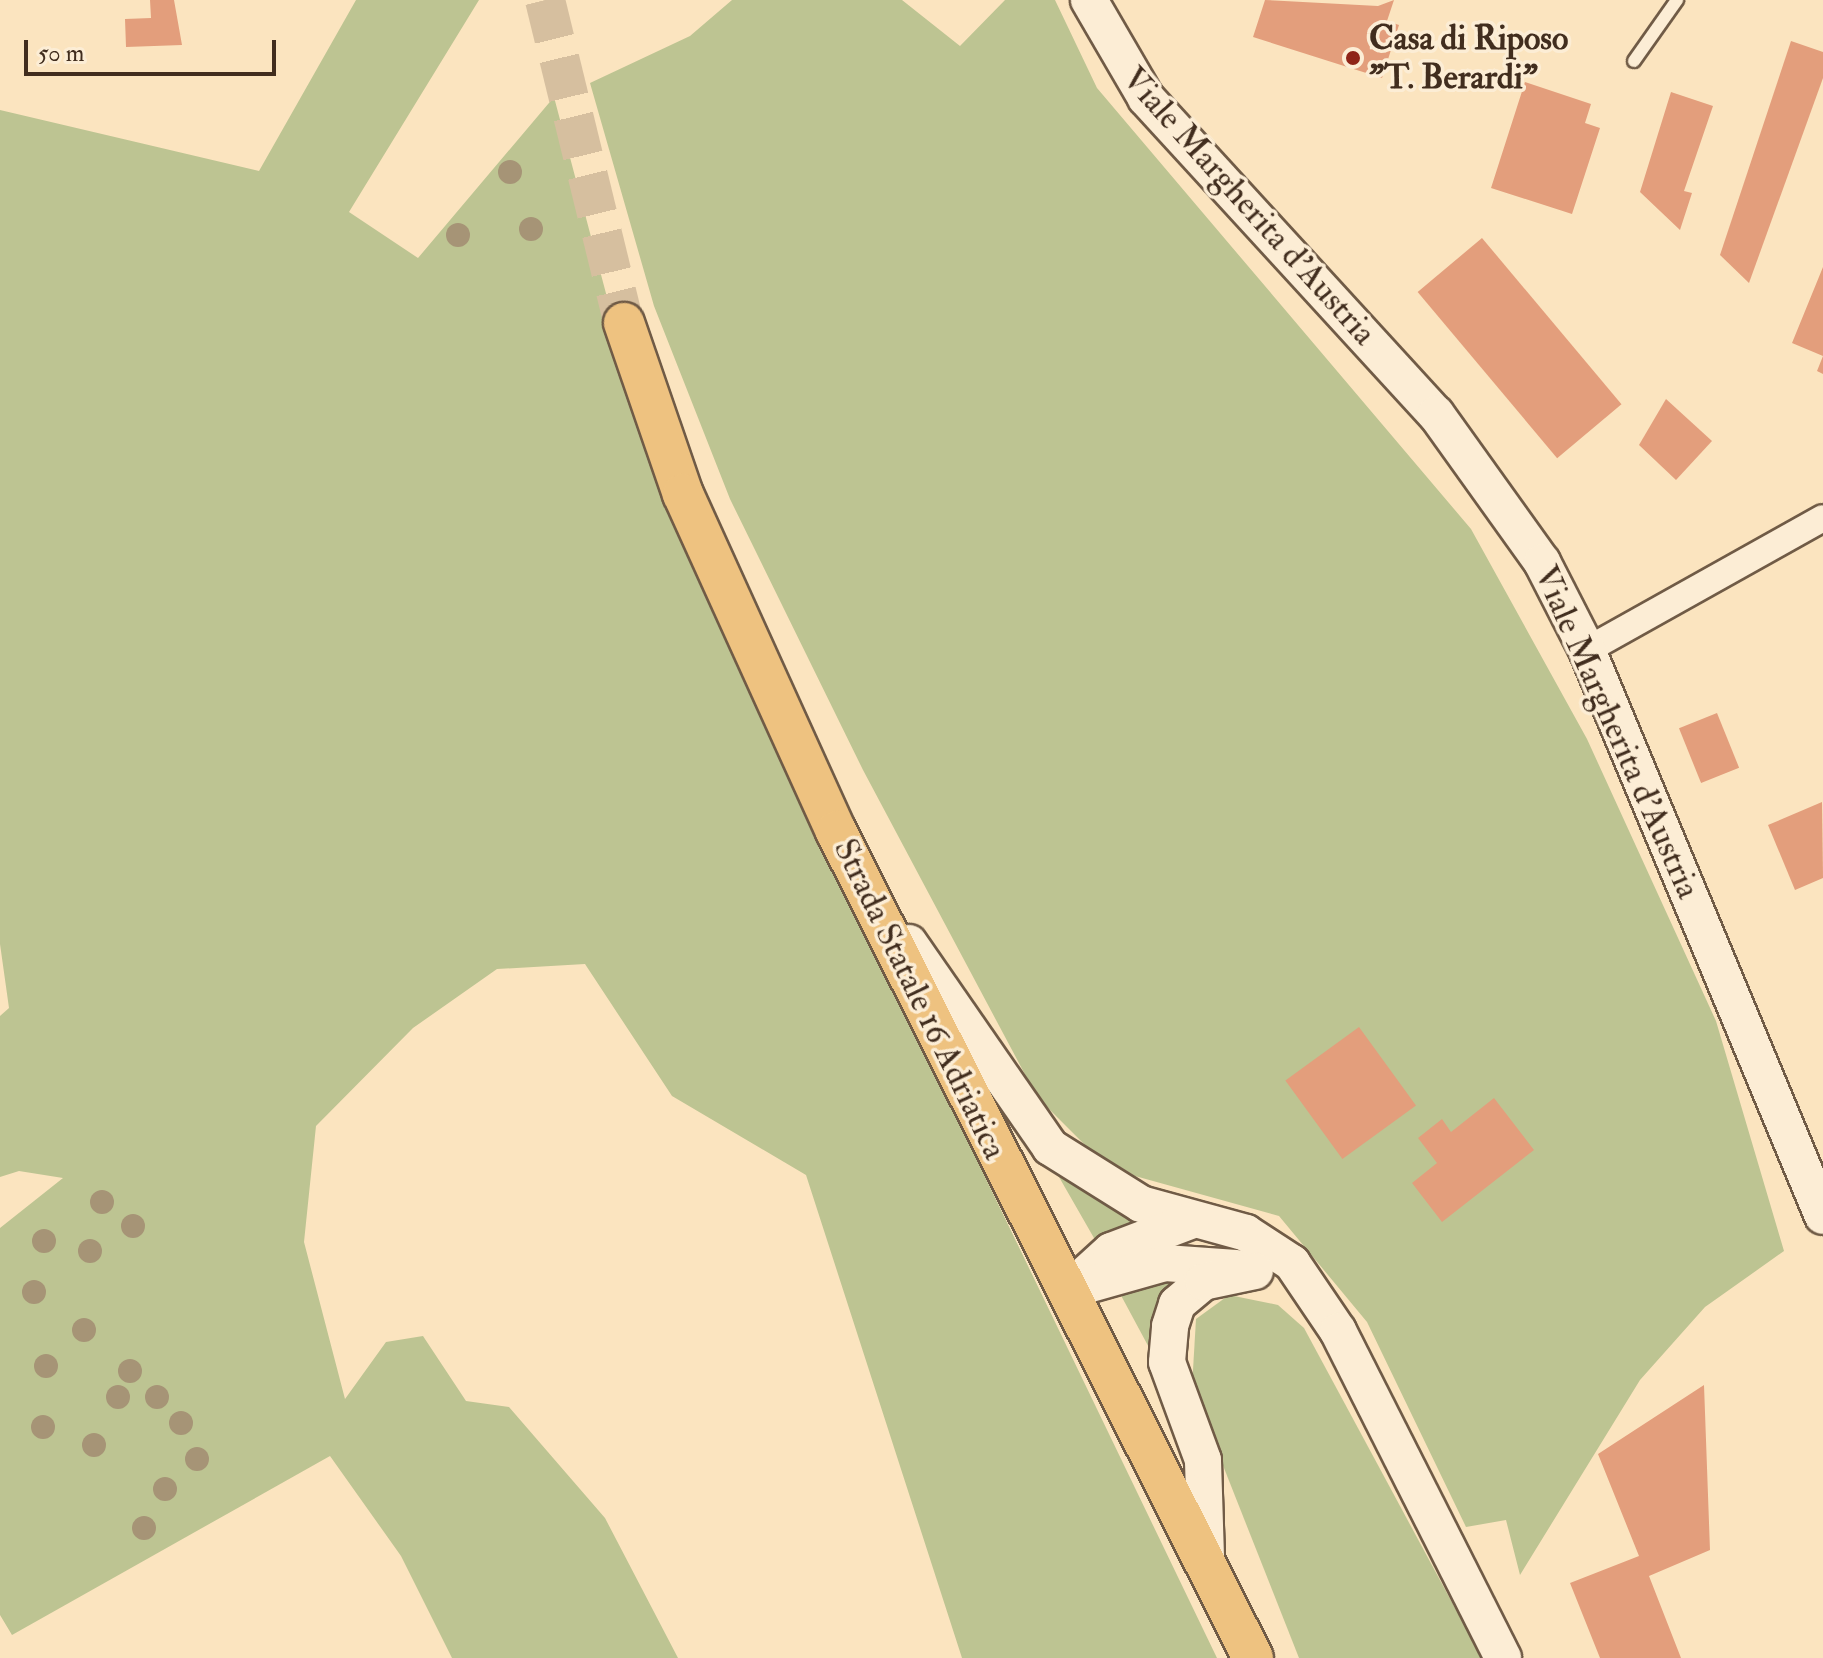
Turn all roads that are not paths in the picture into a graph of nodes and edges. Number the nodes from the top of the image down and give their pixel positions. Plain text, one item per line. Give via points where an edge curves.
1 (1089, 0) edge
2 (1677, 0) edge
3 (1634, 61) dead end
4 (624, 323) tunnel mouth
5 (1823, 518) edge
6 (1587, 650) junction
7 (836, 831) junction
8 (1823, 1216) edge
9 (1190, 1221) junction
10 (1255, 1271) junction
11 (1066, 1291) junction
12 (1327, 1313) junction
13 (1206, 1557) junction
14 (1253, 1658) edge
15 (1503, 1658) edge

1 - 6 main road, Viale Margherita d'Austria via 1146,98 1493,486
2 - 3 lane
4 - 7 main road, Strada Statale 16 Adriatica via 683,494
5 - 6 street
6 - 8 main road, Viale Margherita d'Austria
7 - 9 main road via 1007,1094 1050,1147 1141,1204
7 - 11 main road, Strada Statale 16 Adriatica
9 - 11 main road via 1111,1251
9 - 12 main road via 1227,1226 1279,1251
10 - 11 main road via 1165,1263
10 - 12 main road via 1278,1278
10 - 13 main road via 1195,1287 1177,1304 1170,1326 1167,1362 1203,1460
11 - 13 main road, Strada Statale 16 Adriatica
12 - 15 main road
13 - 14 main road, Strada Statale 16 Adriatica

